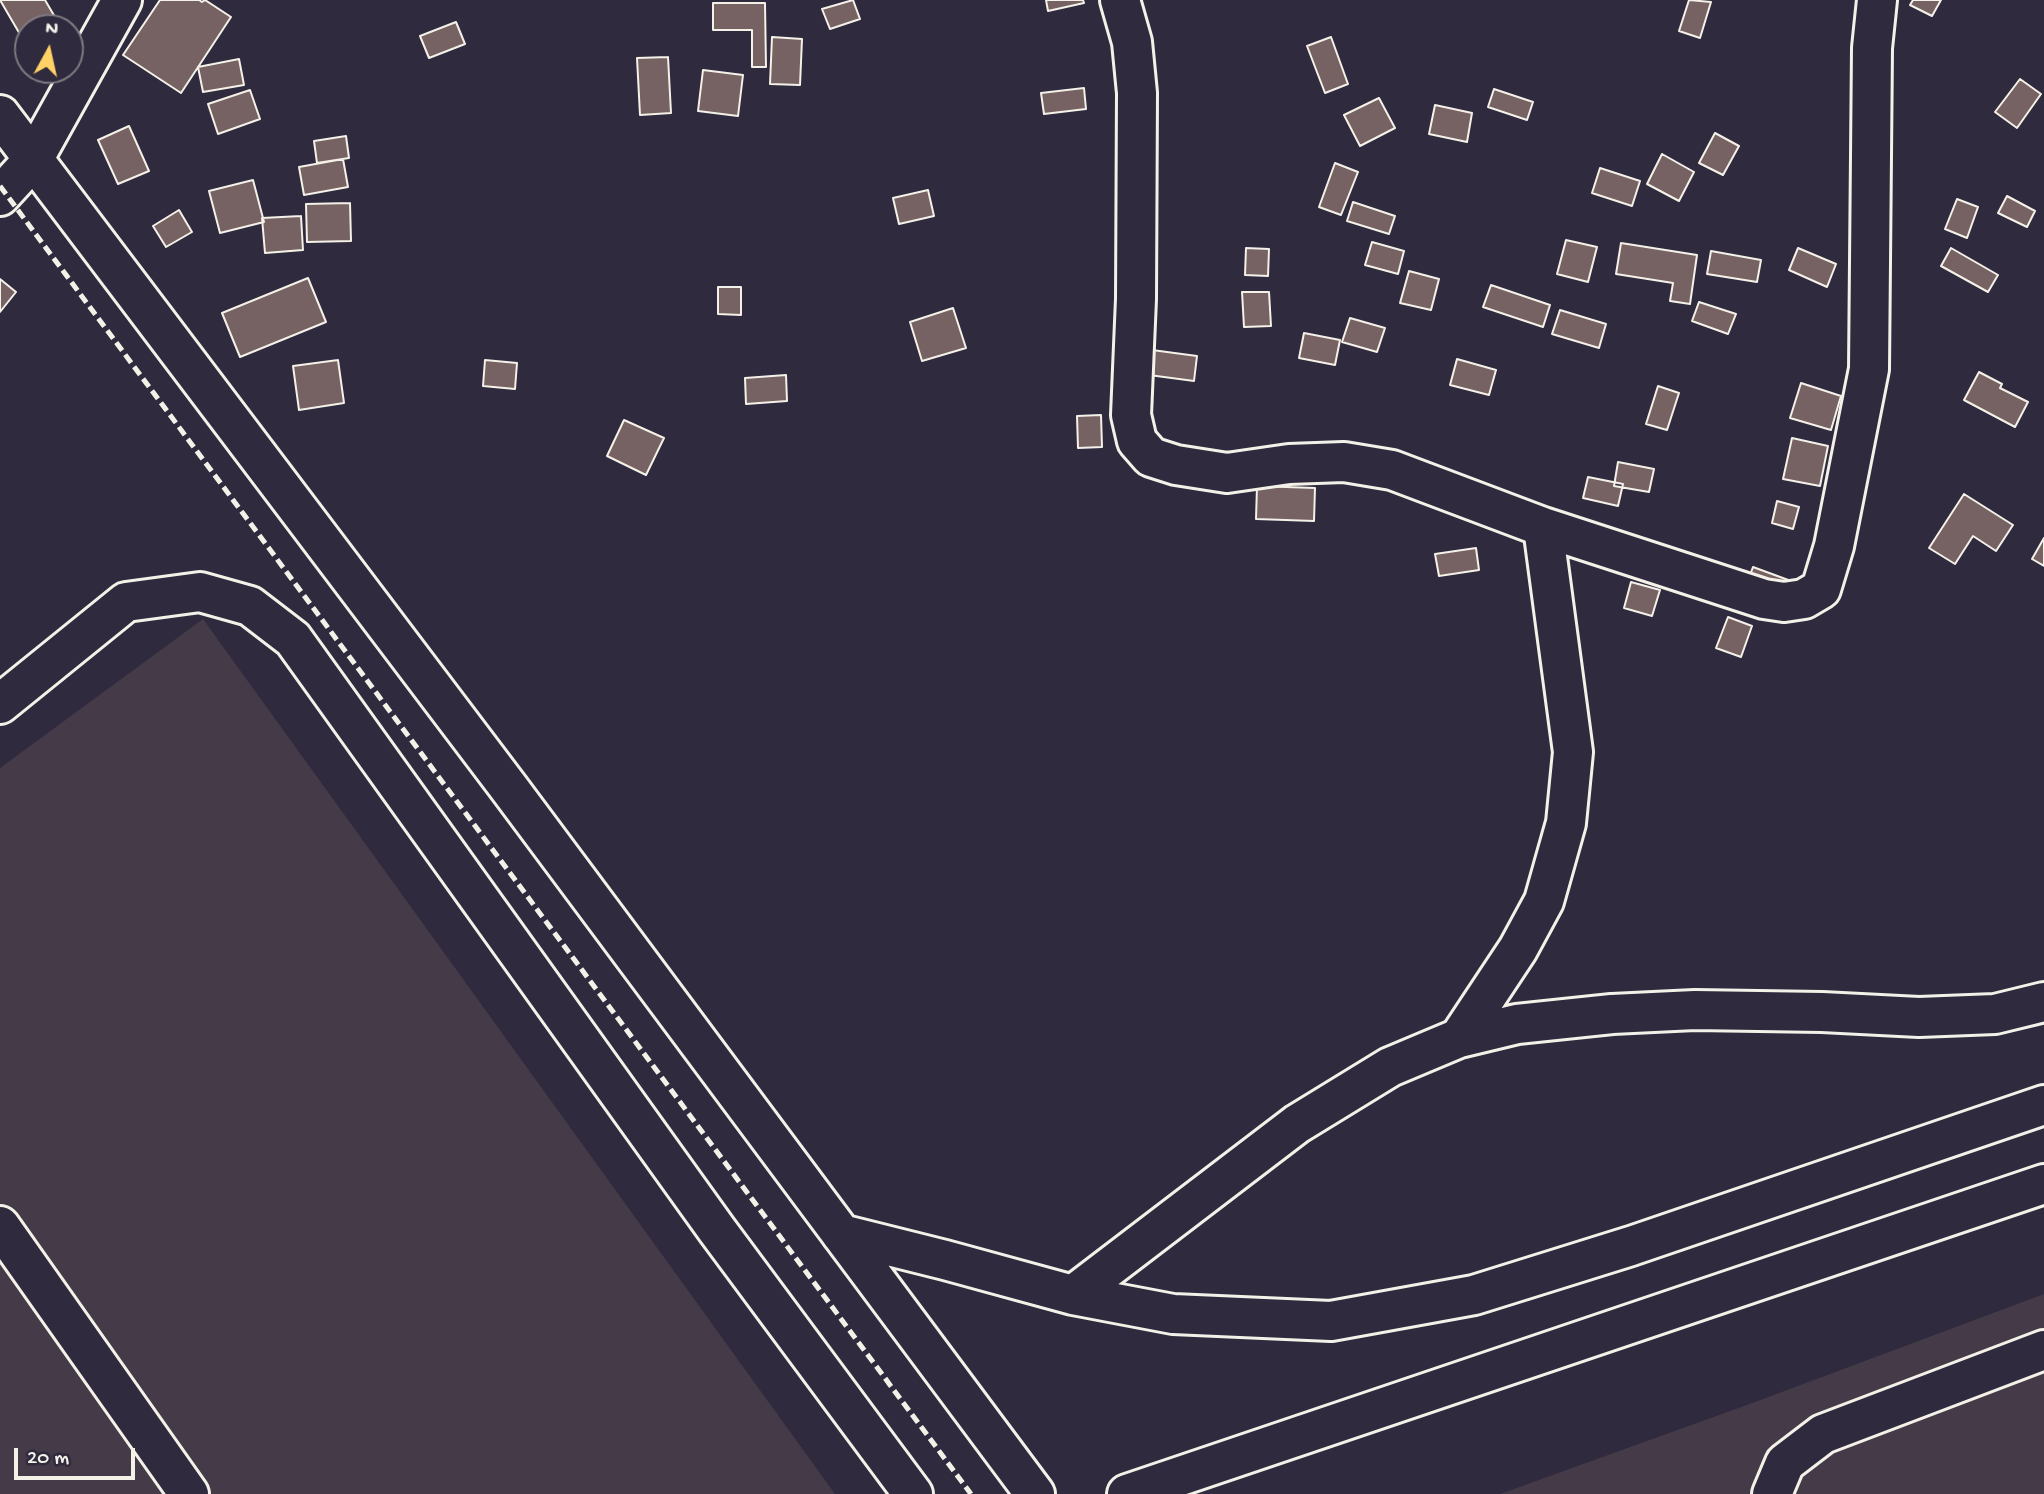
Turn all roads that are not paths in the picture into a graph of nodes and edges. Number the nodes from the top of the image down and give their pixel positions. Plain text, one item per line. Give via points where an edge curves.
1 (121, 0) edge
2 (1120, 0) edge
3 (1877, 0) edge
4 (0, 115) edge
5 (33, 160) junction
6 (0, 196) edge
7 (1543, 527) junction
8 (0, 704) edge
9 (2044, 1002) edge
10 (1460, 1038) junction
11 (2044, 1105) edge
12 (2044, 1184) edge
13 (0, 1226) edge
14 (841, 1234) junction
15 (1073, 1295) junction
16 (2044, 1350) edge
17 (189, 1494) edge
18 (913, 1494) edge
19 (1035, 1494) edge
20 (1127, 1494) edge
21 (1772, 1494) edge

1 - 5 street
2 - 7 street via 1132,42 1137,93 1131,415 1137,441 1151,457 1176,466 1227,472 1344,462 1392,470
3 - 7 street via 1872,48 1869,369 1834,546 1821,589 1804,599 1763,600
4 - 5 street
5 - 6 street
5 - 14 street
7 - 10 street via 1573,752 1566,823 1544,901
8 - 18 street via 126,603 200,592 250,606 293,639
9 - 10 street via 1995,1014 1919,1017 1720,1010 1612,1014 1517,1024
10 - 15 street via 1390,1067 1297,1124
11 - 15 street via 1474,1295 1331,1321 1173,1314
12 - 20 street
13 - 17 street
14 - 15 street
14 - 19 street
16 - 21 street via 1823,1434 1785,1463

